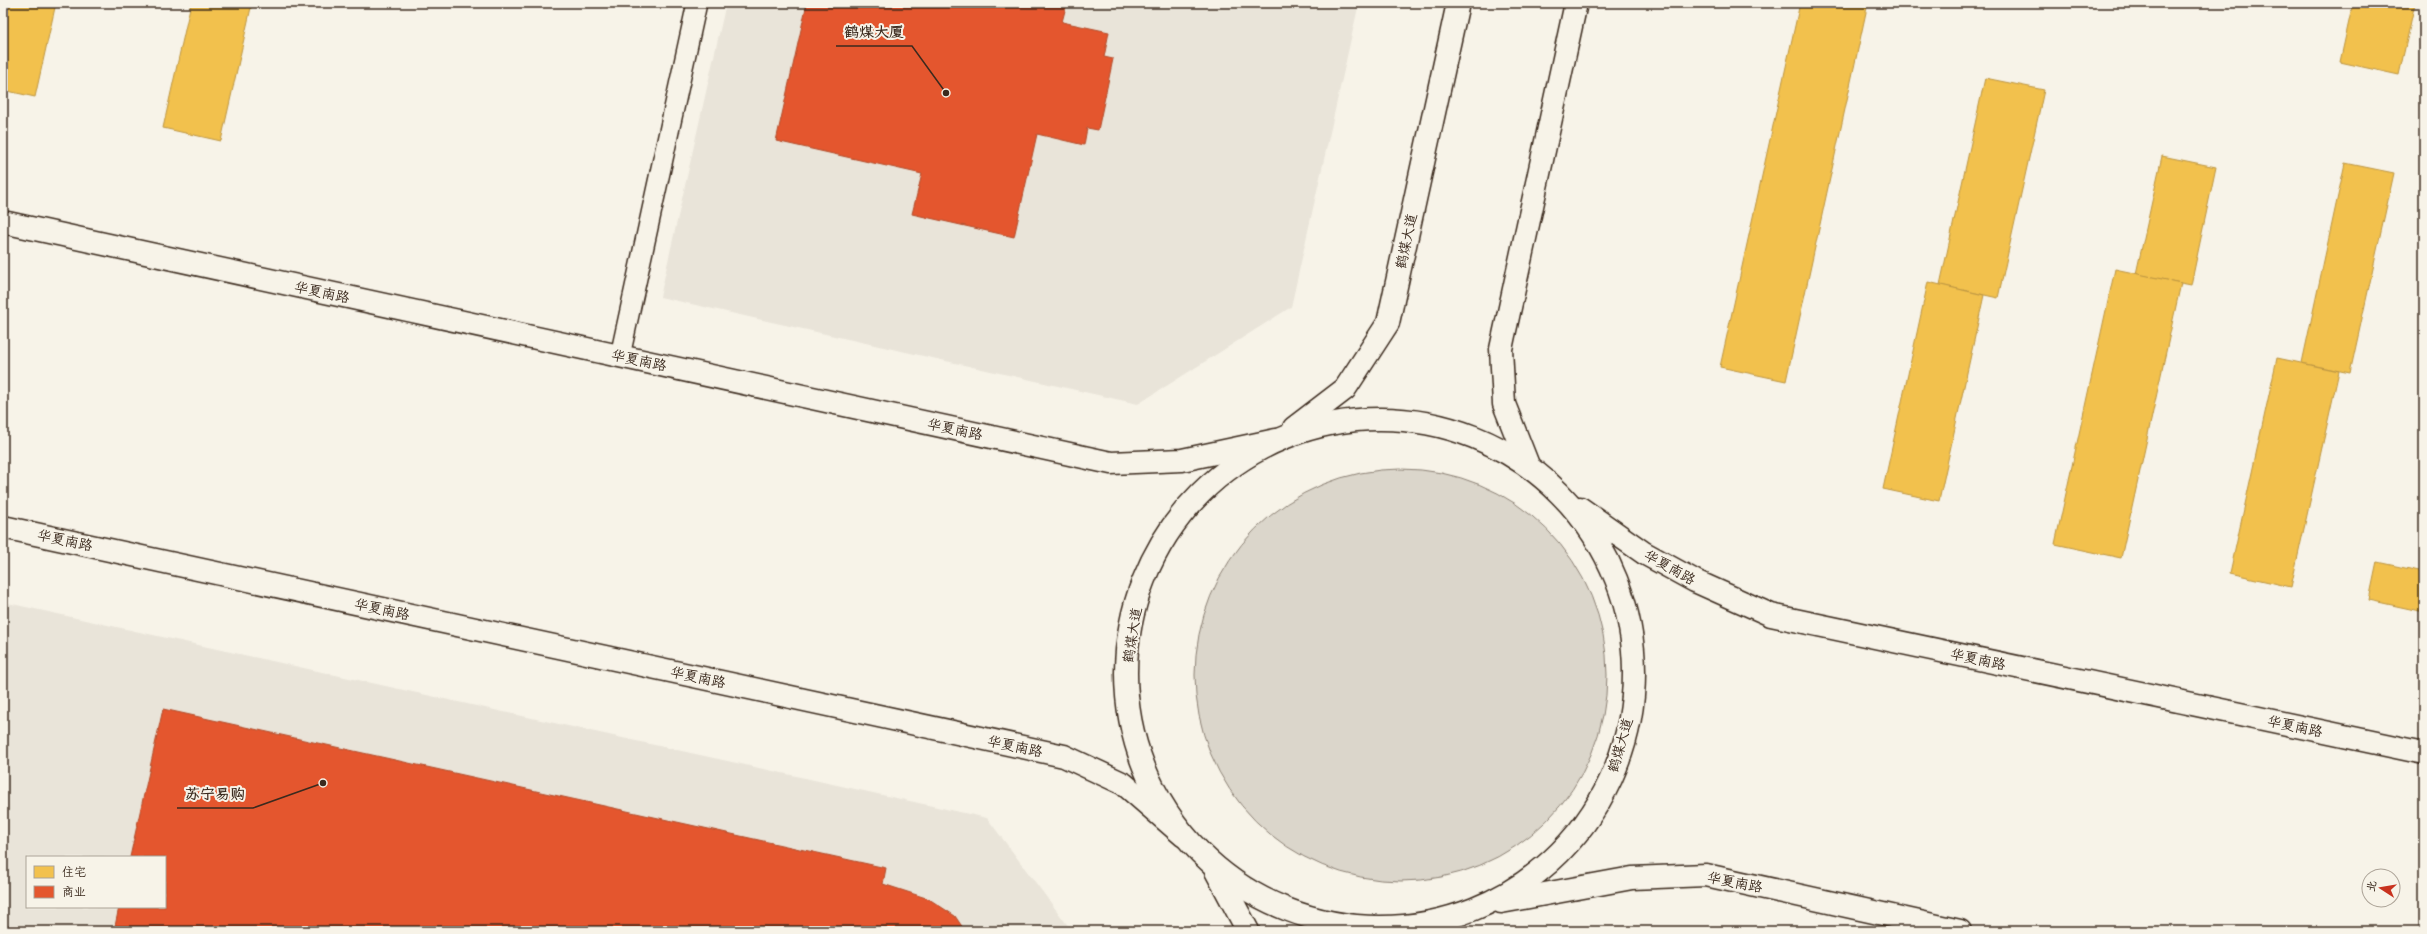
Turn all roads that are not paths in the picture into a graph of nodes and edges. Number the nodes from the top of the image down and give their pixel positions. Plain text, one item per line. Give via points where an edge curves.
1 (697, 3) edge
2 (1458, 3) edge
3 (1576, 3) edge
4 (3, 222) edge
5 (620, 356) junction
6 (1278, 439) junction
7 (1528, 465) junction
8 (1560, 494) junction
9 (3, 527) edge
10 (2424, 753) edge
11 (1184, 836) junction
12 (1214, 867) junction
13 (1484, 905) junction
14 (1412, 928) edge
15 (1248, 931) edge
16 (1960, 931) edge

1 - 5 lane
2 - 6 main road, 鹤煤大道 via 1388,323 1346,389
3 - 7 main road, 鹤煤大道 via 1502,349 1504,404
4 - 5 main road, 华夏南路
5 - 6 main road, 华夏南路 via 1111,463 1182,460
6 - 7 main road, 鹤煤大道 via 1322,425 1365,418 1408,419 1464,433 1490,443
6 - 11 main road, 鹤煤大道 via 1246,456 1215,479 1188,506 1165,537 1146,572 1134,608 1127,647 1126,685 1130,724 1141,761 1156,794
7 - 8 main road, 鹤煤大道
8 - 10 main road, 华夏南路 via 1644,553 1695,581 1771,615
8 - 13 main road, 鹤煤大道 via 1588,527 1610,565 1625,606 1633,670 1633,691 1626,734 1612,775 1592,813 1565,847 1533,876
9 - 11 main road, 华夏南路 via 1064,756 1124,784
11 - 12 main road, 鹤煤大道
12 - 14 main road, 鹤煤大道 via 1249,892 1288,911 1329,923 1371,928
12 - 15 main road, 鹤煤大道
13 - 14 main road, 鹤煤大道 via 1457,916
13 - 16 main road, 华夏南路 via 1632,878 1706,875

